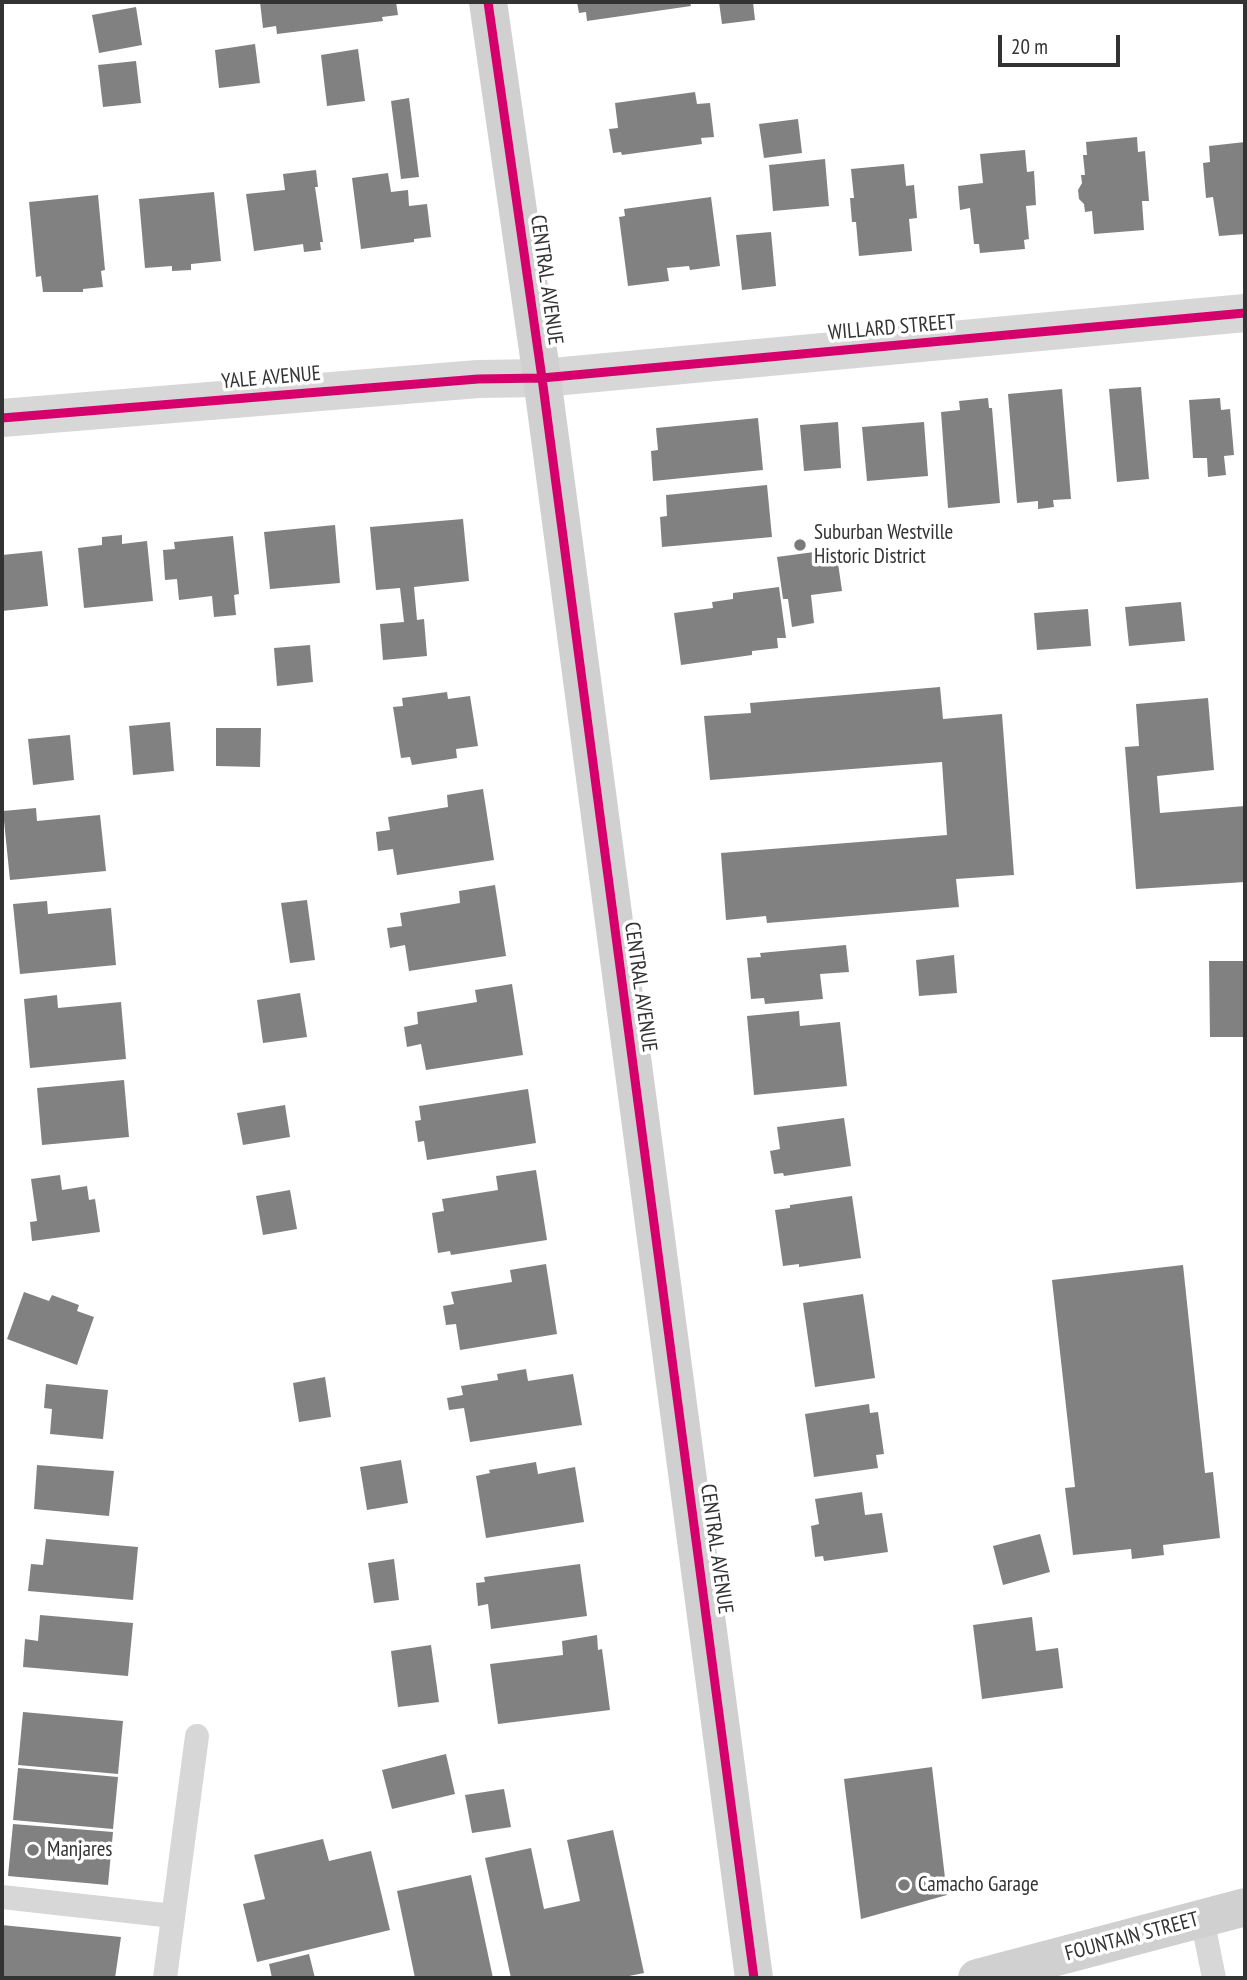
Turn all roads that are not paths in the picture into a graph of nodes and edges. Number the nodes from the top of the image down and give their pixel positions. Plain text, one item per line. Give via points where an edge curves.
1 (488, 2) edge
2 (1245, 313) edge
3 (542, 378) junction
4 (2, 418) edge
5 (197, 1736) dead end
6 (2, 1897) edge
7 (1245, 1907) edge
8 (173, 1916) junction
9 (1202, 1919) junction
10 (164, 1978) edge
11 (754, 1978) edge
12 (977, 1978) edge
13 (1214, 1978) edge

1 - 3 street, CENTRAL AVENUE
2 - 3 street, WILLARD STREET
3 - 4 street, YALE AVENUE via 478,379
3 - 11 street, CENTRAL AVENUE
5 - 8 lane
6 - 8 lane
7 - 9 street, FOUNTAIN STREET
8 - 10 lane
9 - 12 street, FOUNTAIN STREET
9 - 13 lane

